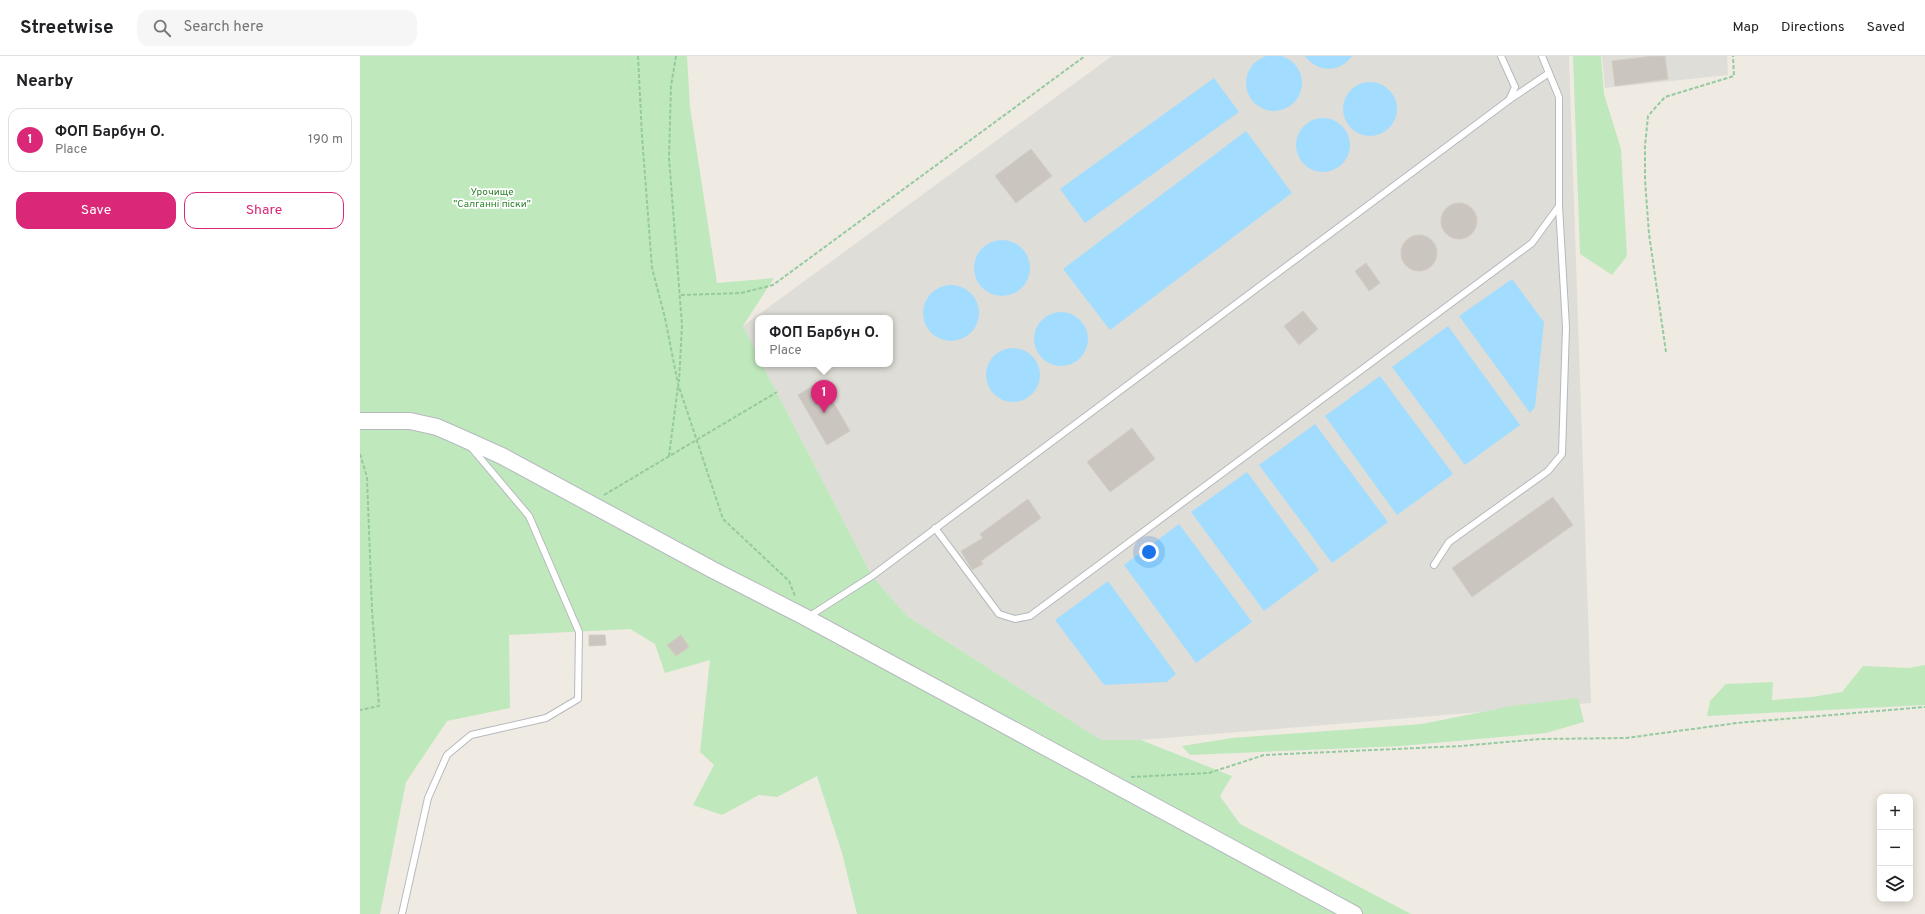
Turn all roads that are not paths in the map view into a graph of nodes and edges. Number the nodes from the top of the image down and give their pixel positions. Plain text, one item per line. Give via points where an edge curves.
1 (1501, 56) edge
2 (1542, 56) edge
3 (1549, 73) junction
4 (1509, 100) junction
5 (1559, 206) junction
6 (360, 421) edge
7 (462, 438) junction
8 (935, 528) junction
9 (1434, 565) dead end
10 (805, 616) junction
11 (402, 914) edge
12 (1354, 914) edge

1 - 4 lane via 1515,87
2 - 3 lane
3 - 4 lane
3 - 5 lane via 1559,97
4 - 8 lane
5 - 8 lane via 1532,243 1030,616 1015,619 999,614
5 - 9 lane via 1566,327 1562,454 1548,471 1449,542
6 - 7 street via 410,421 437,427
7 - 10 street via 502,456 713,570
7 - 11 lane via 529,516 579,632 578,699 546,718 471,735 447,755 428,798
8 - 10 lane via 872,576
10 - 12 street

